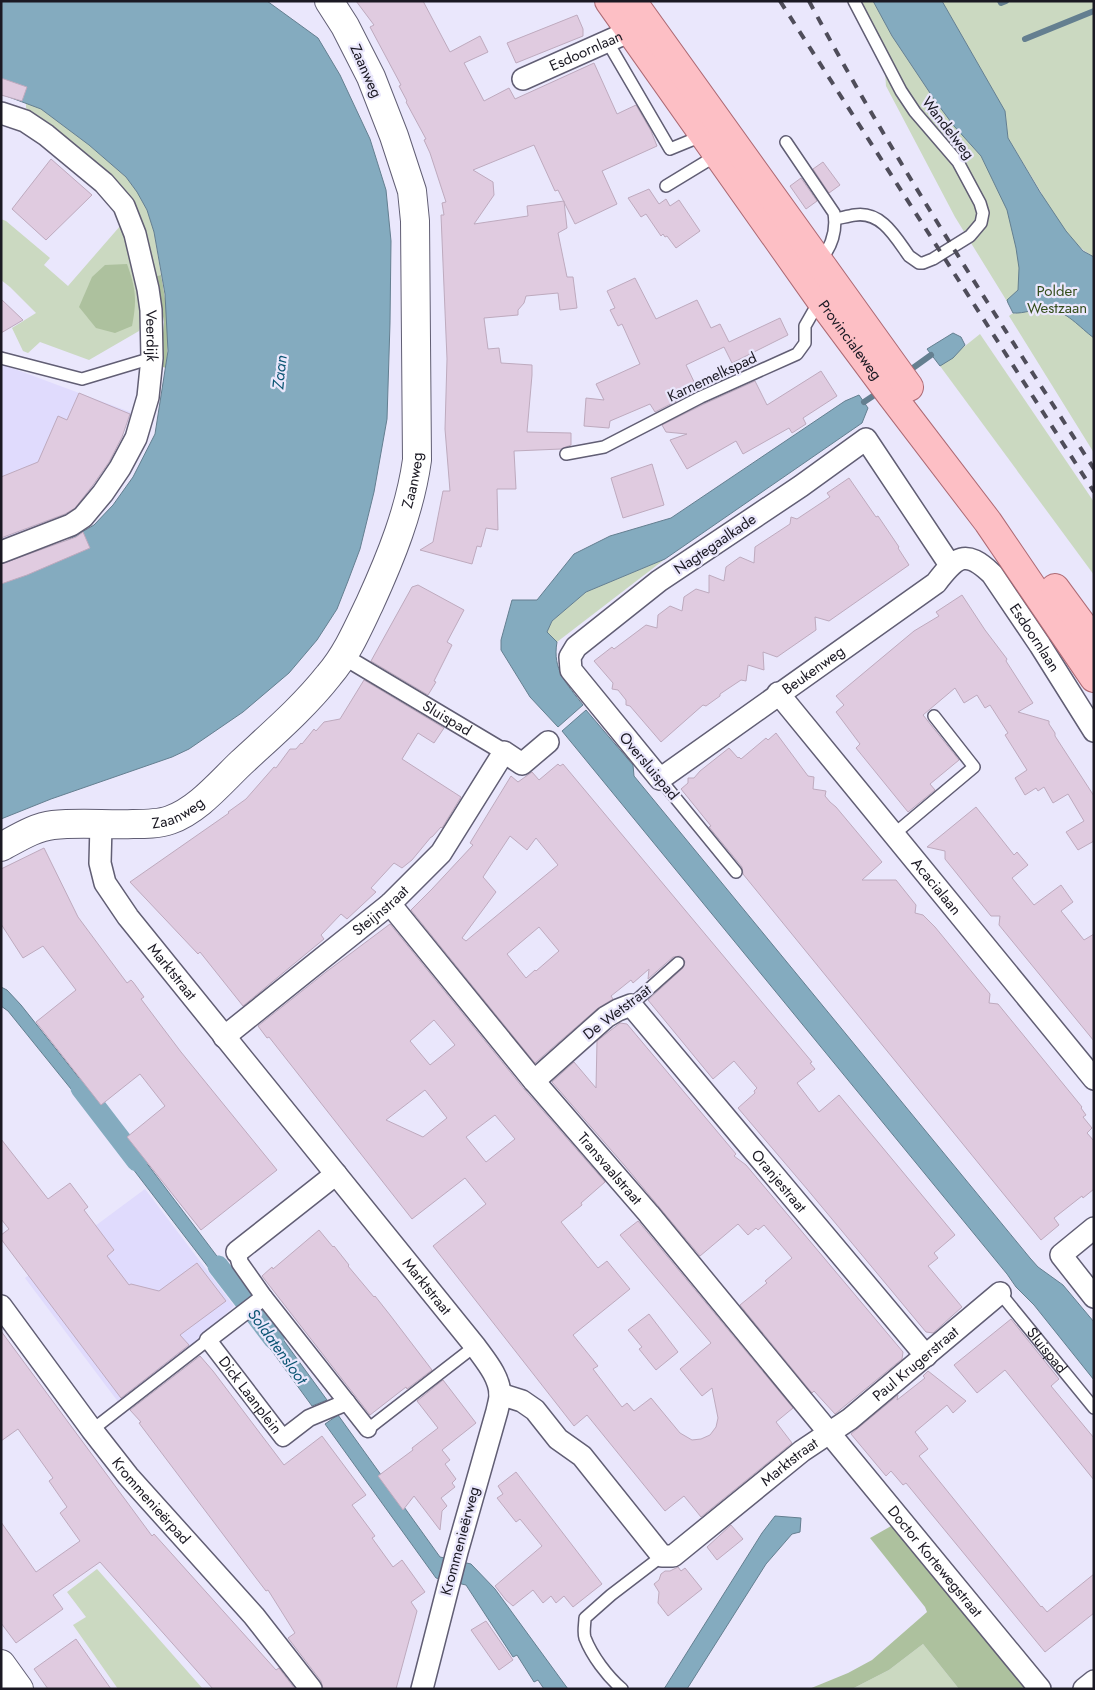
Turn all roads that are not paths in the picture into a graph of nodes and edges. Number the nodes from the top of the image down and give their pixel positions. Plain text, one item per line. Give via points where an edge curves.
1 (329, 1) edge
2 (609, 1) edge
3 (632, 1) edge
4 (854, 1) edge
5 (628, 32) junction
6 (523, 79) dead end
7 (1, 112) edge
8 (702, 133) junction
9 (786, 142) dead end
10 (718, 155) junction
11 (666, 186) dead end
12 (835, 219) junction
13 (788, 255) junction
14 (819, 262) junction
15 (832, 299) junction
16 (1, 358) edge
17 (152, 358) junction
18 (893, 382) junction
19 (566, 454) dead end
20 (1, 552) edge
21 (956, 561) junction
22 (1094, 641) edge
23 (343, 656) junction
24 (570, 657) joint
25 (1094, 678) edge
26 (778, 693) junction
27 (934, 716) dead end
28 (1094, 732) edge
29 (548, 742) dead end
30 (504, 752) junction
31 (660, 779) junction
32 (101, 825) junction
33 (893, 834) junction
34 (1, 847) edge
35 (736, 872) dead end
36 (390, 904) junction
37 (678, 963) dead end
38 (631, 1005) junction
39 (224, 1037) junction
40 (1094, 1080) edge
41 (534, 1081) junction
42 (336, 1174) junction
43 (1094, 1228) edge
44 (238, 1252) joint
45 (1000, 1293) joint
46 (1094, 1297) edge
47 (259, 1301) junction
48 (1, 1306) edge
49 (208, 1340) junction
50 (475, 1346) junction
51 (926, 1356) junction
52 (500, 1394) junction
53 (340, 1405) junction
54 (1094, 1408) edge
55 (368, 1428) joint
56 (92, 1430) junction
57 (829, 1432) junction
58 (662, 1556) junction
59 (1, 1664) edge
60 (1094, 1681) edge
61 (19, 1689) edge
62 (311, 1689) edge
63 (422, 1689) edge
64 (622, 1689) edge
65 (1040, 1689) edge
66 (1084, 1689) edge

1 - 23 street, Zaanweg via 371,78 412,191 415,221 415,477 394,549
2 - 5 main road, Provincialeweg
3 - 5 main road, Provincialeweg
4 - 12 lane, Wandelweg via 900,91 958,162 983,214 981,224 970,236 923,263 909,256 886,224 879,220 856,214
5 - 6 street, Esdoornlaan
5 - 8 main road, Provincialeweg
5 - 8 lane via 670,149
5 - 14 main road, Provincialeweg
7 - 17 street, Veerdijk via 25,121 46,135 104,183 124,206 135,234 148,289
8 - 10 main road, Provincialeweg
9 - 12 lane
10 - 11 lane
10 - 13 main road, Provincialeweg
12 - 14 lane via 830,248
13 - 14 lane
13 - 15 main road, Provincialeweg
14 - 15 main road, Provincialeweg
15 - 18 main road, Provincialeweg
15 - 19 lane, Karnemelkspad via 813,312 805,326 805,343 797,354 701,397 604,448
16 - 17 lane via 82,379
17 - 20 street, Veerdijk via 148,397 136,438 103,493 83,517 71,525
18 - 22 main road, Provincialeweg
18 - 25 main road, Provincialeweg
21 - 24 street, Nagtegaalkade via 866,439 659,581 576,647
21 - 26 street, Beukenweg via 936,582
21 - 28 street, Esdoornlaan via 970,558 992,574
23 - 30 street, Sluispad
23 - 32 street, Zaanweg via 296,712 188,811 170,820 149,824
24 - 31 street, Oversluispad via 571,670
26 - 31 street, Beukenweg
26 - 33 street, Acacialaan
27 - 33 lane via 974,767
29 - 30 street, Sluispad via 522,764
30 - 36 street, Steijnstraat via 441,853
31 - 35 lane, Oversluispad
32 - 34 street, Zaanweg via 54,825 36,829
32 - 39 street, Marktstraat via 100,863 105,883 128,917
33 - 40 street, Acacialaan
36 - 39 street, Steijnstraat
36 - 41 street, Transvaalstraat
37 - 38 lane, De Wetstraat
38 - 41 street, De Wetstraat via 606,1017
38 - 51 street, Oranjestraat
39 - 42 street, Marktstraat
41 - 57 street, Transvaalstraat
42 - 44 street
42 - 50 street, Marktstraat
43 - 46 street via 1061,1255
44 - 47 street
45 - 51 street, Paul Krugerstraat
45 - 54 lane, Sluispad
47 - 49 street, Dick Laanplein
47 - 53 street
48 - 56 street, Krommenieërpad
49 - 53 street, Dick Laanplein via 283,1438 309,1418
49 - 56 lane, Dick Laanplein
50 - 52 street, Marktstraat via 491,1368
50 - 55 lane
51 - 57 street, Paul Krugerstraat via 850,1419
52 - 58 street via 522,1401 535,1410 558,1439 582,1456
52 - 63 street, Krommenieërweg
53 - 55 street
56 - 62 street, Krommenieërpad via 128,1476 266,1630
57 - 58 street, Marktstraat via 802,1450 673,1556
57 - 65 street, Doctor Kortewegstraat
58 - 64 lane via 586,1618 584,1636 596,1658
59 - 61 street
60 - 66 street

